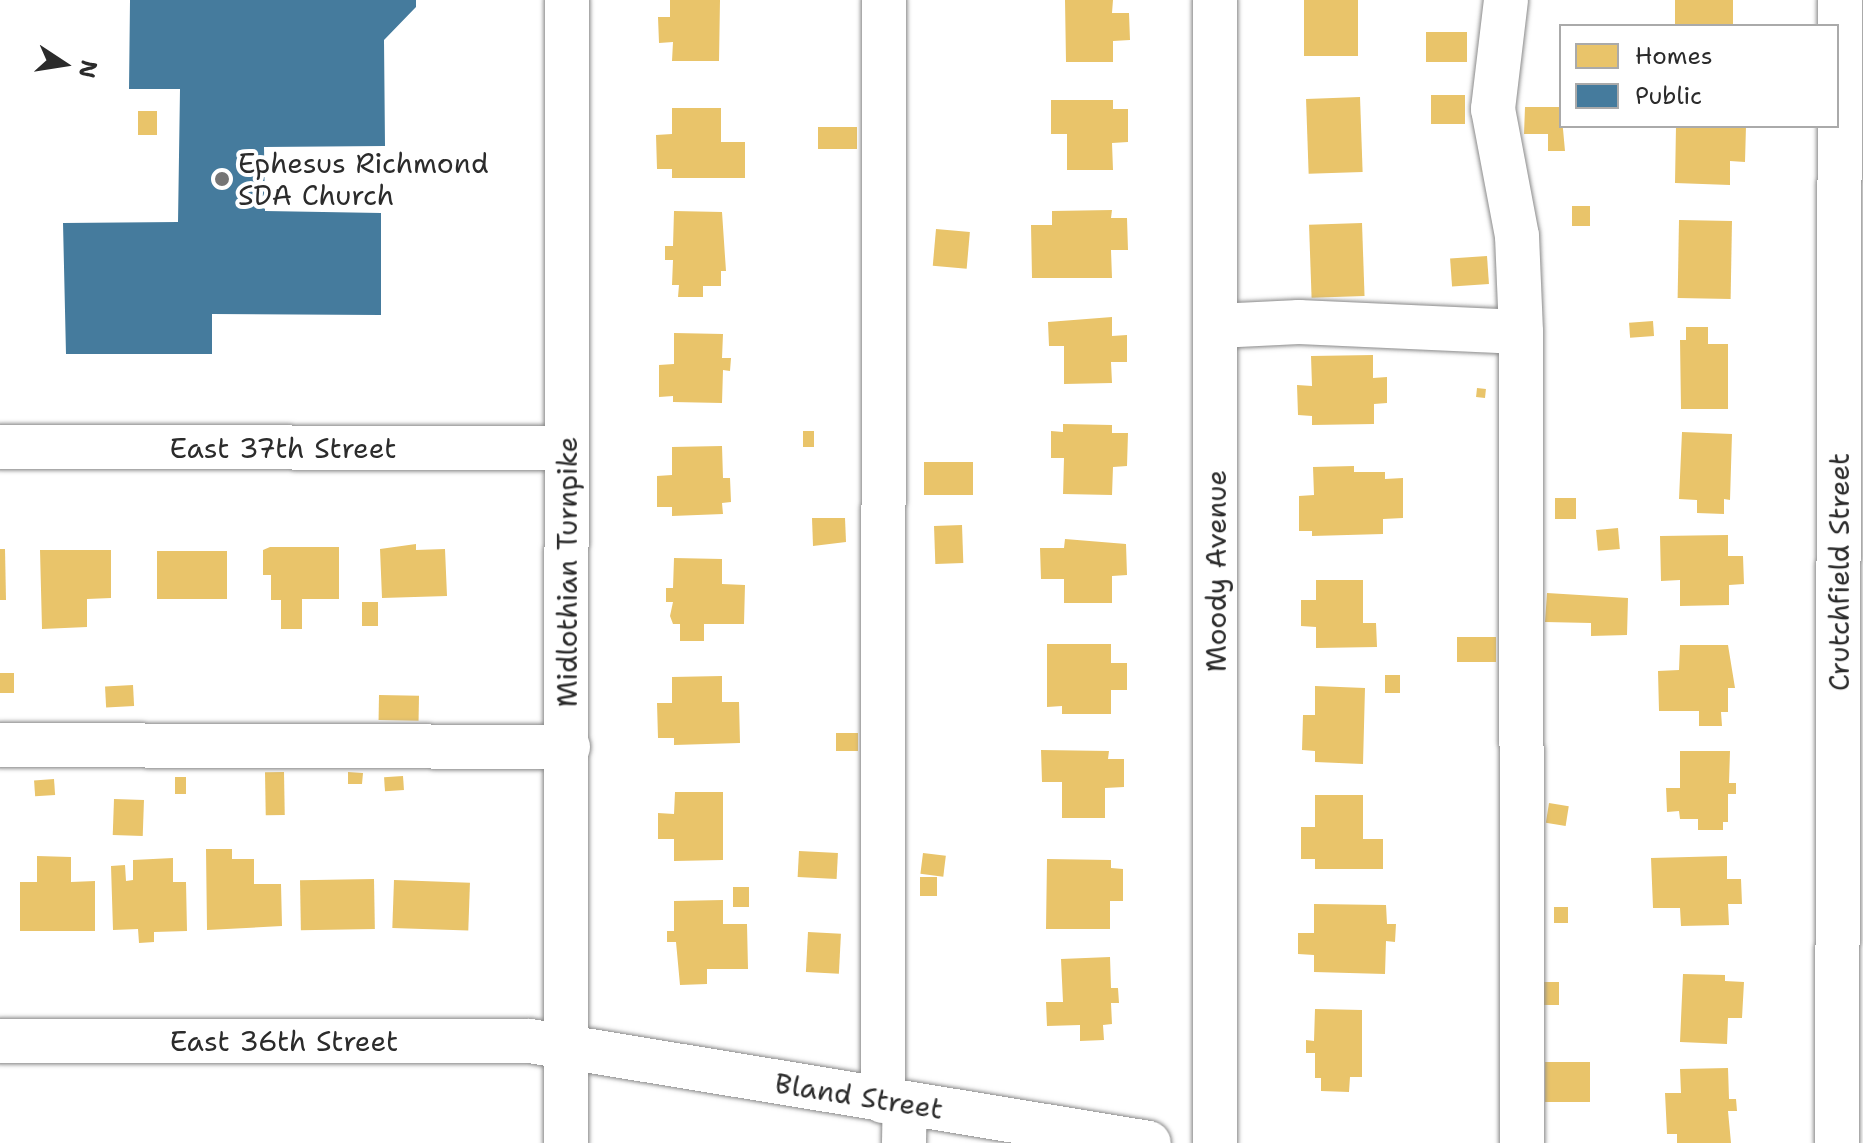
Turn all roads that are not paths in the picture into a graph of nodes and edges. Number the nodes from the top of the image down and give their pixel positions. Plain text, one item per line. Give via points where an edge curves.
1 (567, 0) edge
2 (884, 0) edge
3 (1215, 0) edge
4 (1506, 0) edge
5 (1840, 0) edge
6 (1217, 326) junction
7 (1521, 332) junction
8 (0, 447) edge
9 (565, 448) junction
10 (0, 745) edge
11 (568, 747) junction
12 (0, 1041) edge
13 (568, 1048) junction
14 (897, 1116) edge
15 (566, 1143) edge
16 (1149, 1143) edge
17 (1215, 1143) edge
18 (1522, 1143) edge
19 (1837, 1143) edge

1 - 9 street, Midlothian Turnpike
2 - 14 street
3 - 6 street, Moody Avenue
4 - 7 street via 1493,109 1517,236
5 - 19 street, Crutchfield Street
6 - 7 street via 1299,322
6 - 17 street, Moody Avenue
7 - 18 street
8 - 9 street, East 37th Street
9 - 11 street, Midlothian Turnpike
10 - 11 street
11 - 13 street, Midlothian Turnpike
12 - 13 street, East 36th Street via 530,1041
13 - 14 street, Bland Street
13 - 15 street, Midlothian Turnpike
14 - 16 street, Bland Street

